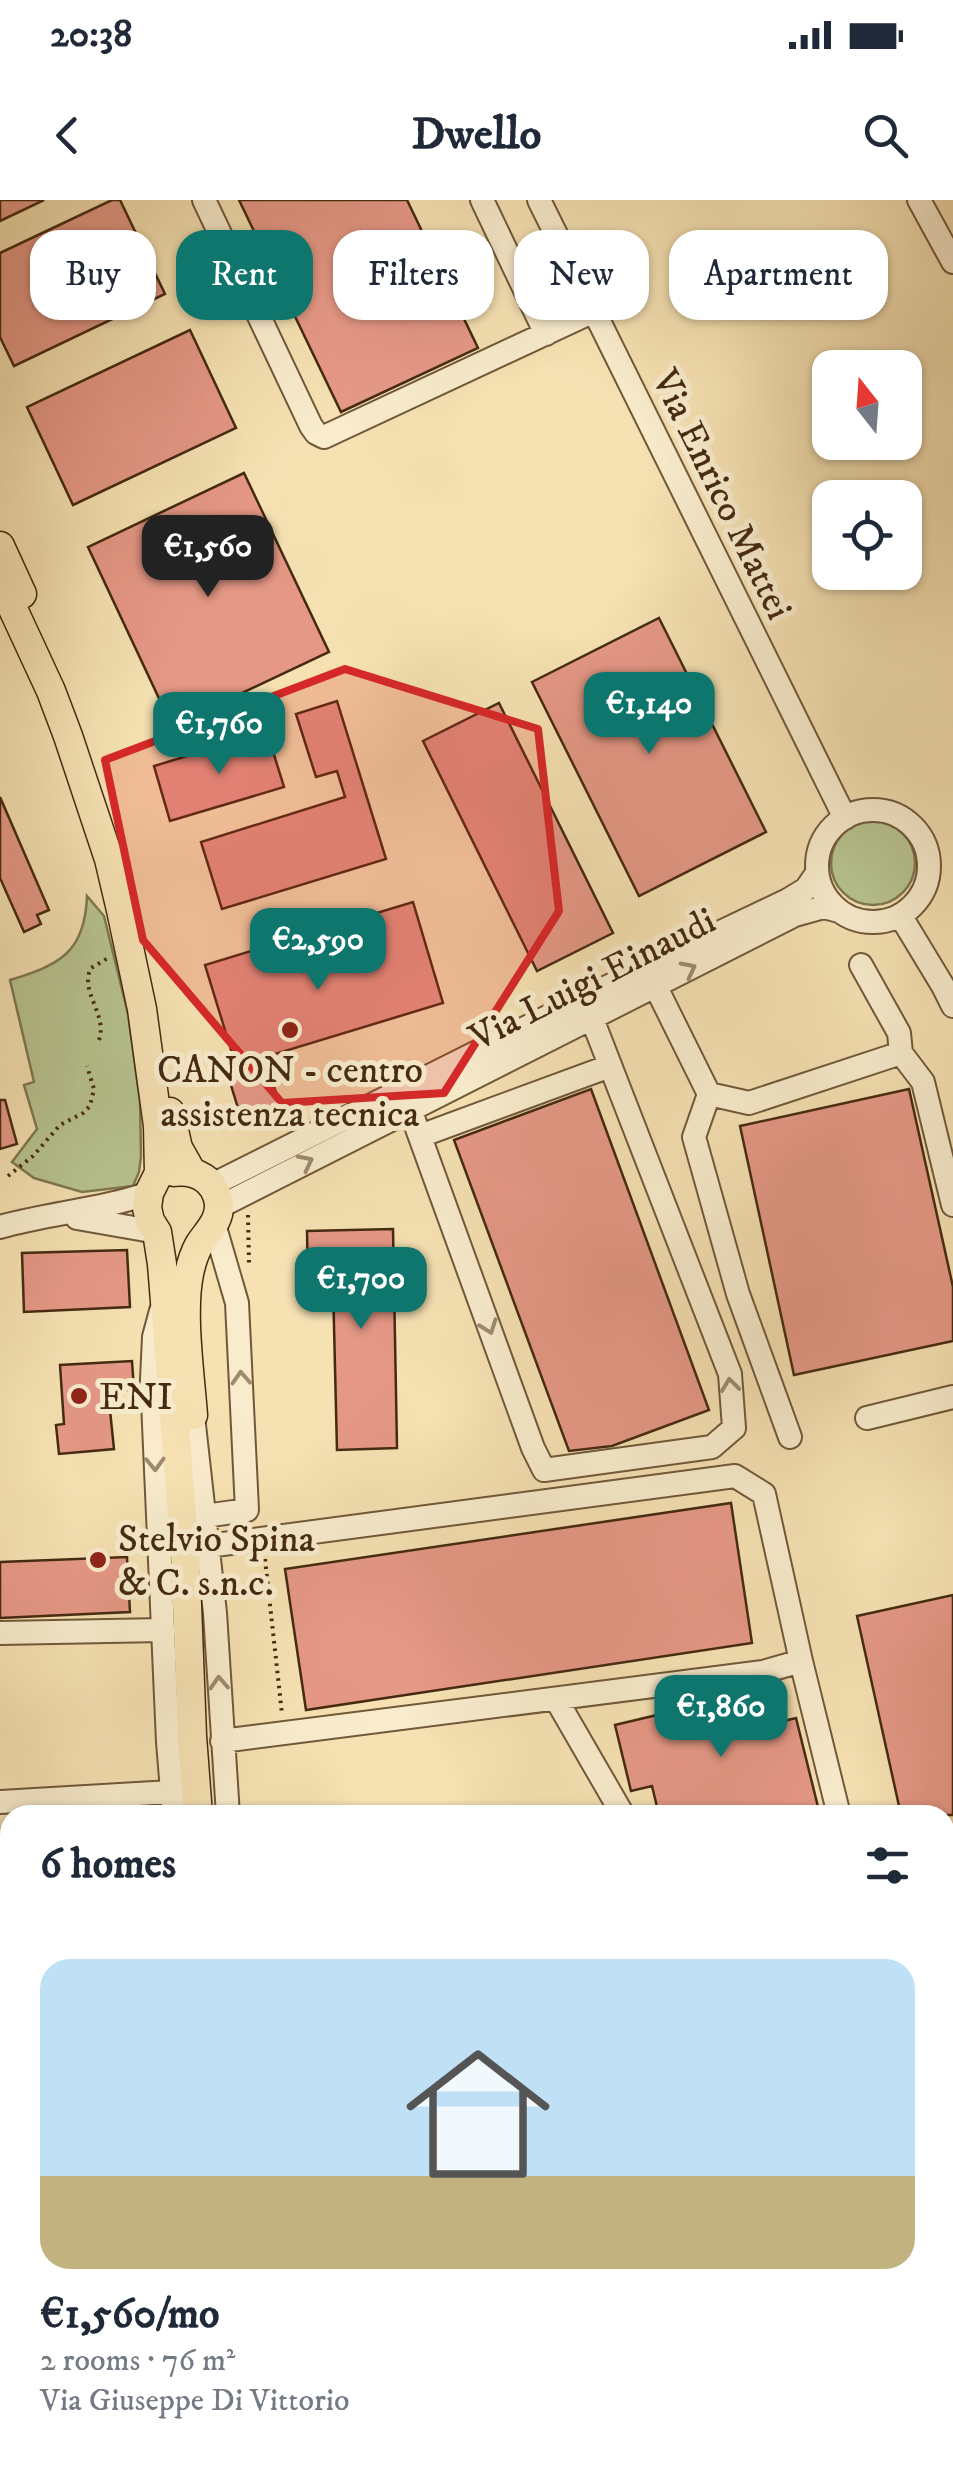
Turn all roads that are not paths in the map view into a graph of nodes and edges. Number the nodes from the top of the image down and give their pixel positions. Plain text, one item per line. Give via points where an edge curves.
1 (204, 200) edge
2 (482, 200) edge
3 (539, 200) edge
4 (920, 200) edge
5 (554, 230) edge
6 (953, 262) edge
7 (575, 320) edge
8 (598, 320) edge
9 (546, 334) junction
10 (0, 546) edge
11 (0, 580) edge
12 (844, 818) junction
13 (818, 873) junction
14 (839, 910) junction
15 (900, 915) junction
16 (860, 965) dead end
17 (651, 976) junction
18 (953, 1006) edge
19 (588, 1008) junction
20 (901, 1053) junction
21 (610, 1066) junction
22 (709, 1094) junction
23 (406, 1099) junction
24 (420, 1136) junction
25 (153, 1187) junction
26 (209, 1204) junction
27 (953, 1205) edge
28 (48, 1214) junction
29 (0, 1227) edge
30 (158, 1232) junction
31 (165, 1298) junction
32 (953, 1397) edge
33 (193, 1416) junction
34 (868, 1418) dead end
35 (790, 1437) dead end
36 (205, 1516) junction
37 (197, 1550) junction
38 (163, 1630) junction
39 (0, 1633) edge
40 (801, 1661) junction
41 (556, 1699) junction
42 (222, 1741) junction
43 (0, 1802) edge
44 (172, 1803) edge
45 (197, 1805) edge
46 (227, 1805) edge
47 (617, 1805) edge
48 (837, 1805) edge

1 - 9 street via 311,426 324,438
2 - 9 street
3 - 5 street, Via Enrico Mattei
4 - 6 street
7 - 9 street
8 - 12 street, Via Enrico Mattei
10 - 26 main road via 92,758 153,967 173,1133
11 - 25 main road via 51,691 109,860 150,1065 159,1138
12 - 13 street via 823,842
12 - 15 street via 880,810 898,816 923,840 924,890
13 - 14 street
13 - 17 street, Via Luigi Einaudi via 806,889
14 - 15 street via 868,922
17 -> 14 street, Via Luigi Einaudi via 795,915
15 - 18 street
16 - 20 street via 899,1033
17 - 19 street, Via Luigi Einaudi
17 - 22 street
19 - 21 street
19 - 23 street, Via Luigi Einaudi
20 - 22 street via 749,1103
20 - 27 street via 922,1082
21 - 24 street
24 -> 21 street via 544,1470 712,1447 734,1428 730,1374
22 - 35 street via 694,1137 738,1294
23 - 24 street
23 - 26 street, Via Luigi Einaudi
25 - 26 main road via 176,1171
25 - 28 street via 118,1202
25 - 30 main road via 147,1214
26 - 30 main road via 198,1239 171,1241
26 - 33 main road via 187,1284
36 -> 26 street via 247,1510 237,1302
28 - 29 street
28 - 30 street
30 - 31 main road
31 - 37 main road
31 -> 38 street via 152,1379
32 - 34 street
33 - 36 street
33 - 37 main road
36 - 37 street
37 - 40 street via 734,1476 764,1494
42 -> 37 street
37 - 45 main road via 190,1690
38 - 39 street
38 - 44 street
40 - 41 street via 763,1672
40 - 48 street
41 - 42 street
41 - 47 street
42 - 46 street
43 - 44 street

